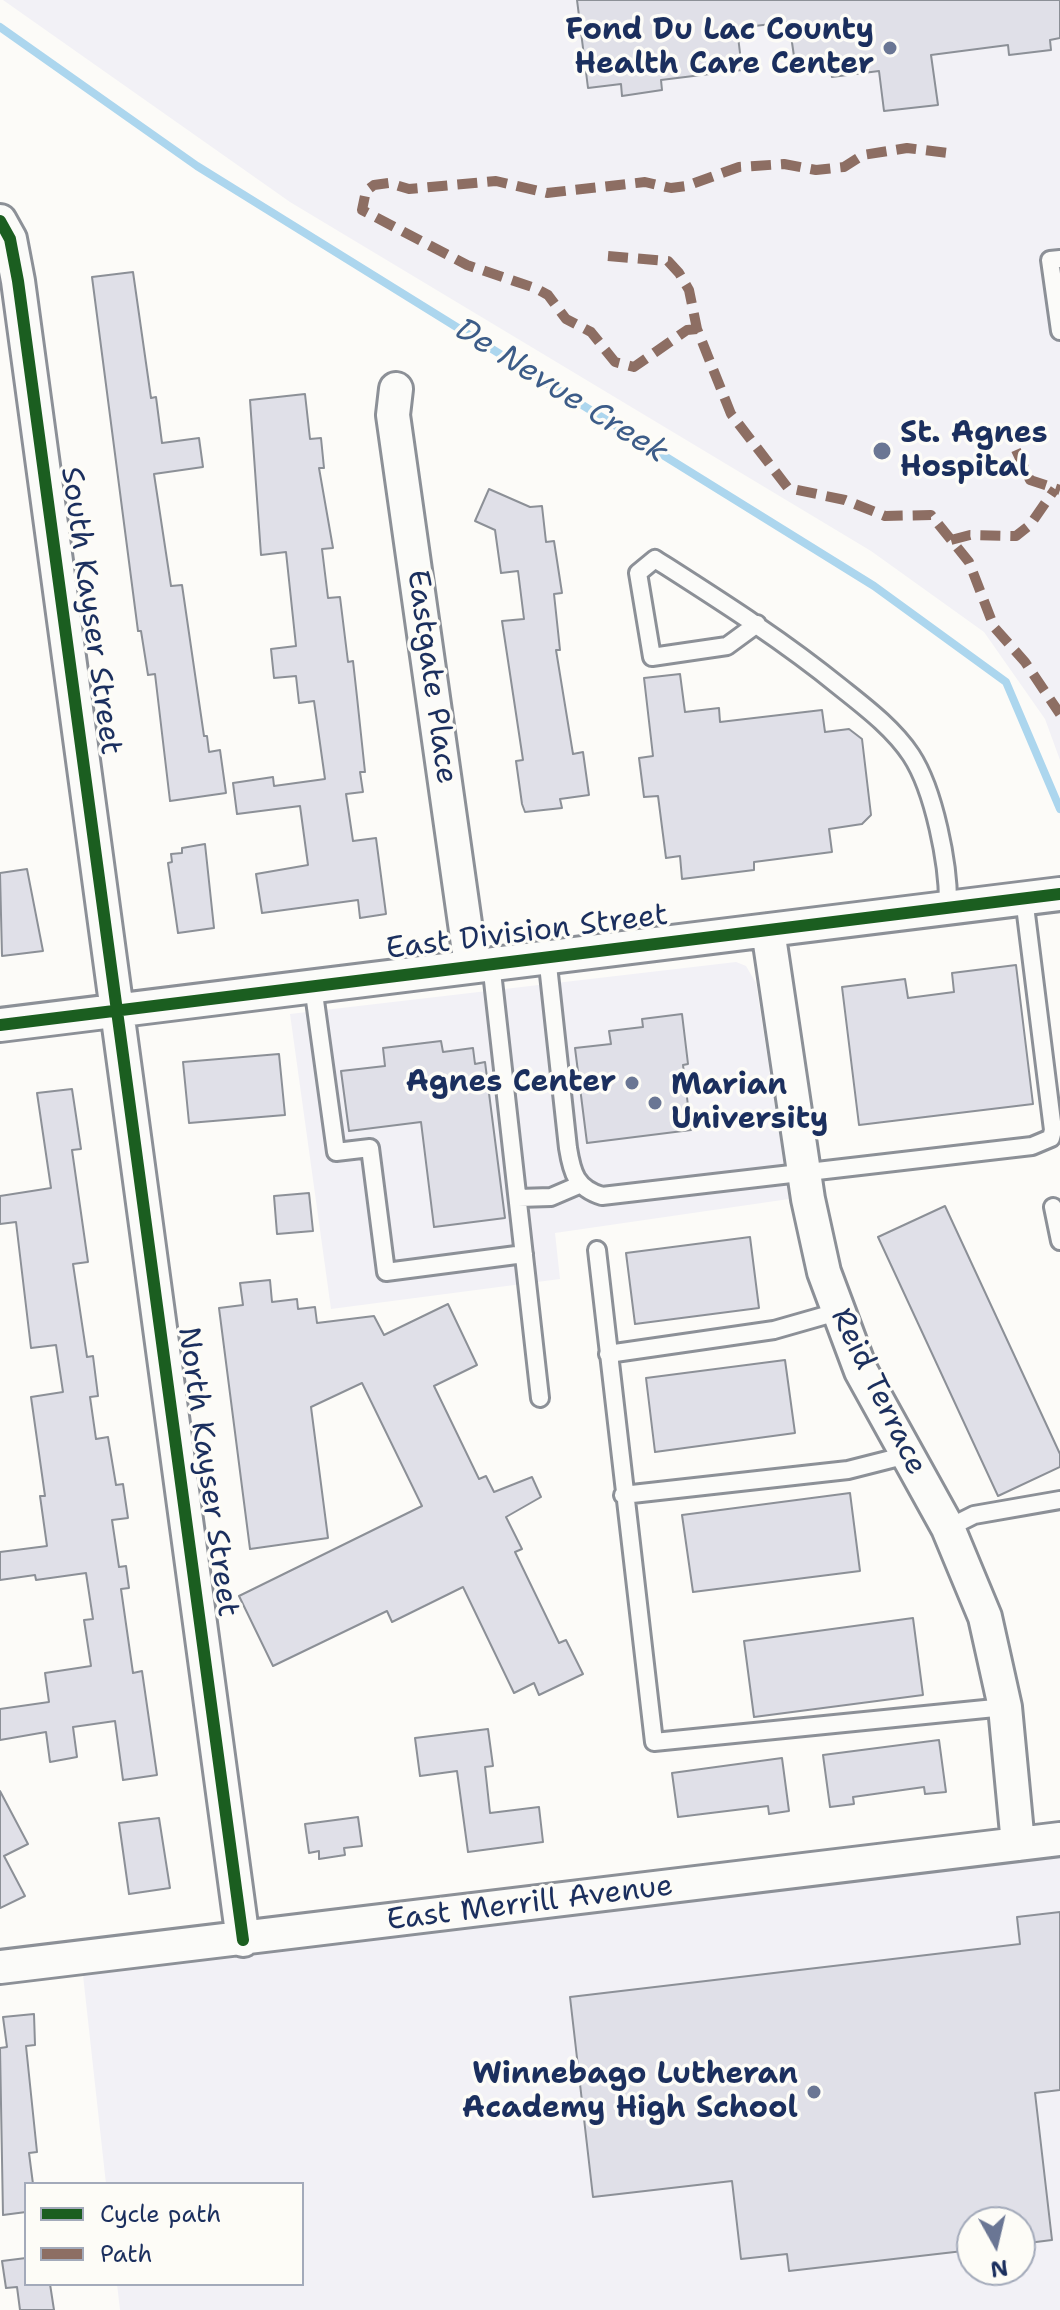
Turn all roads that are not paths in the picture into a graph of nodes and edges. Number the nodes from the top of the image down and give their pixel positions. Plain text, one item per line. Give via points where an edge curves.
1 (1, 221) edge
2 (1060, 259) edge
3 (1060, 331) edge
4 (396, 389) dead end
5 (757, 624) junction
6 (1058, 894) edge
7 (1024, 898) junction
8 (948, 907) junction
9 (768, 930) junction
10 (547, 956) junction
11 (481, 964) junction
12 (313, 986) junction
13 (119, 1010) junction
14 (0, 1025) edge
15 (804, 1170) junction
16 (579, 1185) junction
17 (518, 1198) junction
18 (1053, 1207) dead end
19 (1060, 1241) edge
20 (597, 1250) dead end
21 (524, 1254) junction
22 (837, 1312) junction
23 (608, 1354) junction
24 (540, 1398) dead end
25 (907, 1455) junction
26 (623, 1495) junction
27 (1060, 1500) edge
28 (948, 1528) junction
29 (1005, 1707) junction
30 (1060, 1839) edge
31 (1018, 1844) junction
32 (243, 1940) junction
33 (0, 1967) edge

1 - 13 street, South Kayser Street via 18,281
2 - 3 lane via 1050,260
4 - 11 street, Eastgate Place via 393,415
5 - 5 lane via 655,559 638,573 652,657 727,646
5 - 8 lane via 878,718 911,755 938,831 949,877
6 - 7 street, East Division Street
7 - 8 street, East Division Street
7 - 15 lane via 1051,1138 1032,1146
8 - 9 street, East Division Street
9 - 10 street, East Division Street
9 - 15 street, Reid Terrace
10 - 11 street, East Division Street
10 - 16 lane via 568,1148
11 - 12 street, East Division Street
11 - 17 lane
12 - 13 street, East Division Street
12 - 21 lane via 336,1152 370,1148 386,1272
13 - 14 street, East Division Street
13 - 32 street, North Kayser Street
15 - 16 lane via 602,1196
15 - 22 street, Reid Terrace via 816,1241
16 - 17 lane via 551,1197
17 - 21 lane
18 - 19 lane
20 - 23 lane
21 - 24 lane
22 - 23 lane via 774,1330
22 - 25 street, Reid Terrace via 861,1371
23 - 26 lane
25 - 26 lane via 848,1470
25 - 28 street, Reid Terrace
26 - 29 lane via 654,1742
27 - 28 lane via 974,1515
28 - 29 street, Reid Terrace via 985,1617
29 - 31 street, Reid Terrace
30 - 31 street, East Merrill Avenue
31 - 32 street, East Merrill Avenue
32 - 33 street, East Merrill Avenue

